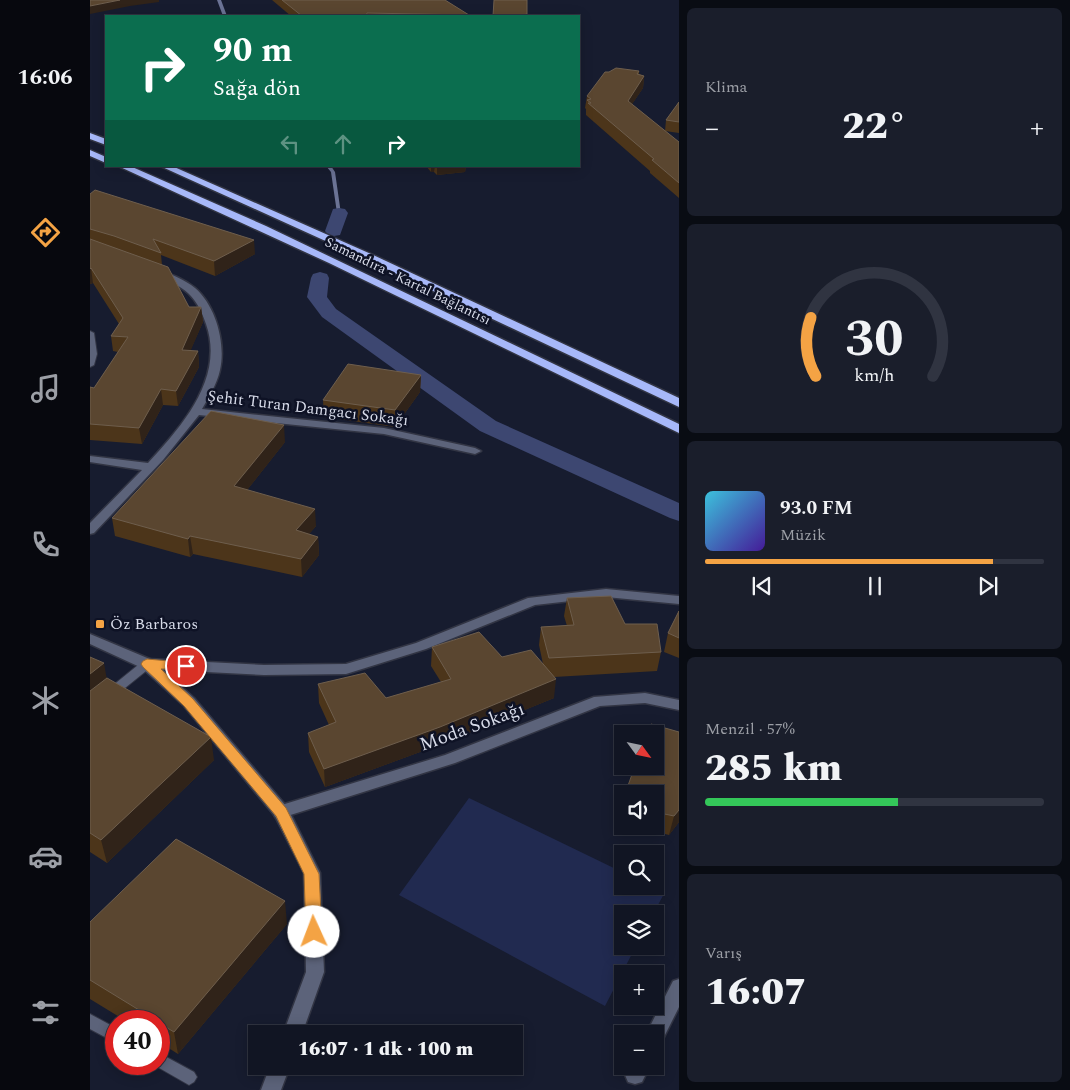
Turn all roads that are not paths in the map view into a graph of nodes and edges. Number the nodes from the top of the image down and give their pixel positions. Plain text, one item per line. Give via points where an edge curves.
1 (90, 136) edge
2 (105, 142) edge
3 (90, 153) edge
4 (105, 160) edge
5 (124, 167) edge
6 (166, 167) edge
7 (154, 272) edge
8 (90, 333) edge
9 (90, 365) edge
10 (679, 403) edge
11 (195, 411) junction
12 (679, 429) edge
13 (475, 451) dead end
14 (90, 460) edge
15 (149, 467) junction
16 (90, 530) edge
17 (679, 600) edge
18 (90, 638) edge
19 (147, 664) junction
20 (679, 705) edge
21 (90, 710) edge
22 (281, 812) junction
23 (679, 987) edge
24 (90, 1021) edge
25 (295, 1025) edge
26 (660, 1025) edge
27 (105, 1030) edge
28 (170, 1066) edge
29 (277, 1075) edge
30 (189, 1077) dead end
31 (271, 1090) edge

1 - 2 highway
3 - 4 highway
5 - 12 highway, Samandıra - Kartal Bağlantısı via 359,273
6 - 10 highway, Samandıra - Kartal Bağlantısı via 367,256
7 - 11 street, Şehit Turan Damgacı Sokağı via 196,292 214,330 217,345 213,376
8 - 9 lane via 94,354
11 - 13 street, Şehit Turan Damgacı Sokağı via 384,431
11 - 15 street, Şehit Turan Damgacı Sokağı
14 - 15 street
15 - 16 street, Şehit Turan Damgacı Sokağı
17 - 19 street via 606,593 533,601 421,646 346,669 264,670
18 - 19 street
19 - 21 lane
19 - 22 street via 189,702
20 - 22 street, Moda Sokağı via 645,698 598,701 450,758
22 - 25 street via 312,874 315,972
23 - 26 street
24 - 27 lane
28 - 30 lane
29 - 31 street

